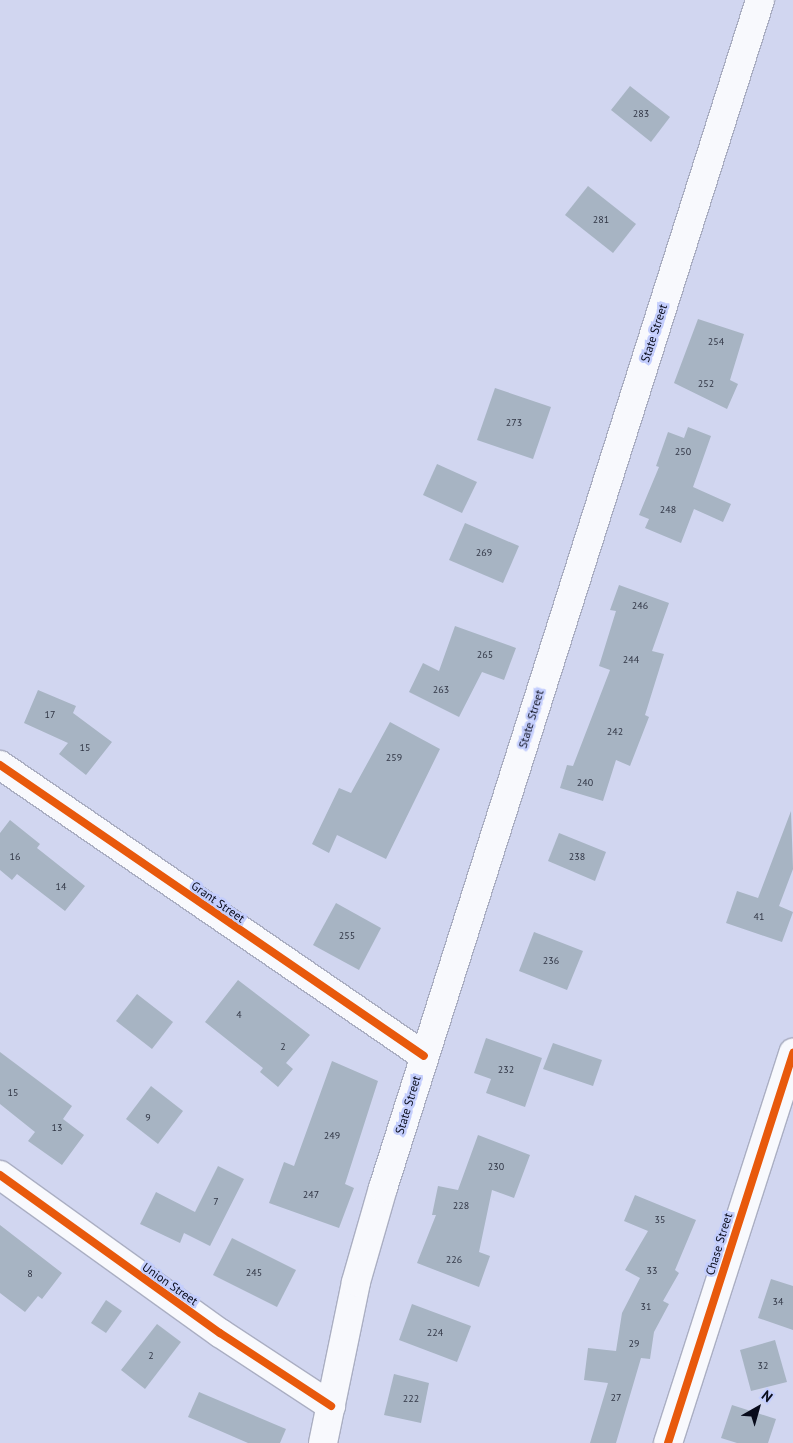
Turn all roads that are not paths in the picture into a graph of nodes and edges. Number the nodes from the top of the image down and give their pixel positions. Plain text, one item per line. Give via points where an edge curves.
1 (760, 0) edge
2 (0, 765) edge
3 (793, 1053) edge
4 (424, 1056) junction
5 (0, 1175) edge
6 (331, 1406) junction
7 (322, 1443) edge
8 (668, 1443) edge

1 - 4 main road, State Street
2 - 4 main road, Grant Street
3 - 8 main road, Chase Street
4 - 6 main road, State Street via 356,1282
5 - 6 main road, Union Street via 204,1322
6 - 7 main road, State Street

